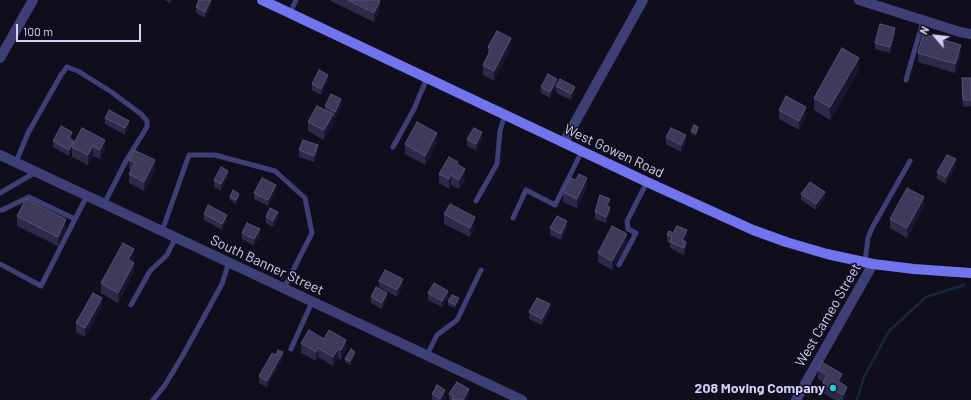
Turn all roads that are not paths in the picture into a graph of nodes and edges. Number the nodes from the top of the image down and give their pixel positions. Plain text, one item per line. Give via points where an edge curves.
1 (33, 0) edge
2 (262, 0) edge
3 (296, 0) edge
4 (643, 0) edge
5 (859, 0) edge
6 (290, 13) junction
7 (923, 21) junction
8 (971, 34) edge
9 (0, 58) edge
10 (427, 78) junction
11 (906, 80) dead end
12 (505, 114) junction
13 (564, 142) junction
14 (393, 147) dead end
15 (582, 151) junction
16 (0, 155) edge
17 (910, 161) dead end
18 (16, 162) junction
19 (36, 172) junction
20 (647, 182) junction
21 (0, 193) edge
22 (87, 196) junction
23 (476, 201) dead end
24 (104, 204) junction
25 (2, 210) dead end
26 (513, 218) dead end
27 (76, 219) junction
28 (162, 231) junction
29 (176, 237) junction
30 (229, 262) junction
31 (869, 263) junction
32 (0, 264) edge
33 (619, 266) dead end
34 (481, 270) dead end
35 (967, 273) edge
36 (284, 288) junction
37 (312, 302) junction
38 (131, 305) dead end
39 (291, 349) dead end
40 (427, 355) junction
41 (154, 400) edge
42 (522, 400) edge
43 (796, 400) edge

1 - 9 street
2 - 6 street, West Gowen Road
3 - 6 lane
4 - 13 street
5 - 7 street
6 - 10 street, West Gowen Road
7 - 8 street
7 - 11 lane
10 - 12 street, West Gowen Road
10 - 14 lane via 414,109
12 - 13 street, West Gowen Road
12 - 23 lane via 500,131 497,164
13 - 15 street, West Gowen Road
15 - 20 street, West Gowen Road
15 - 26 lane via 555,205 526,190
16 - 18 street, South Banner Street
17 - 31 lane via 872,228 868,238
18 - 19 street, South Banner Street
18 - 24 lane via 28,133 61,75 67,67 78,71 147,120 147,128 127,159
19 - 21 lane
19 - 22 street, South Banner Street
20 - 31 street, West Gowen Road via 720,216 786,242
20 - 33 lane via 627,220 628,229 636,233
22 - 24 street, South Banner Street
22 - 27 lane
24 - 28 street, South Banner Street
25 - 27 lane via 30,197
27 - 32 lane via 41,286
28 - 29 street, South Banner Street
28 - 36 lane via 189,155 215,155 276,172 305,198 312,233
29 - 30 street, South Banner Street
29 - 38 lane via 167,255 150,271
30 - 36 street, South Banner Street
30 - 41 lane via 222,284 183,355
31 - 35 street, West Gowen Road
31 - 43 street, West Cameo Street
34 - 40 lane via 457,320 438,335
36 - 37 street, South Banner Street
37 - 39 lane
37 - 40 street, South Banner Street
40 - 42 street, South Banner Street

